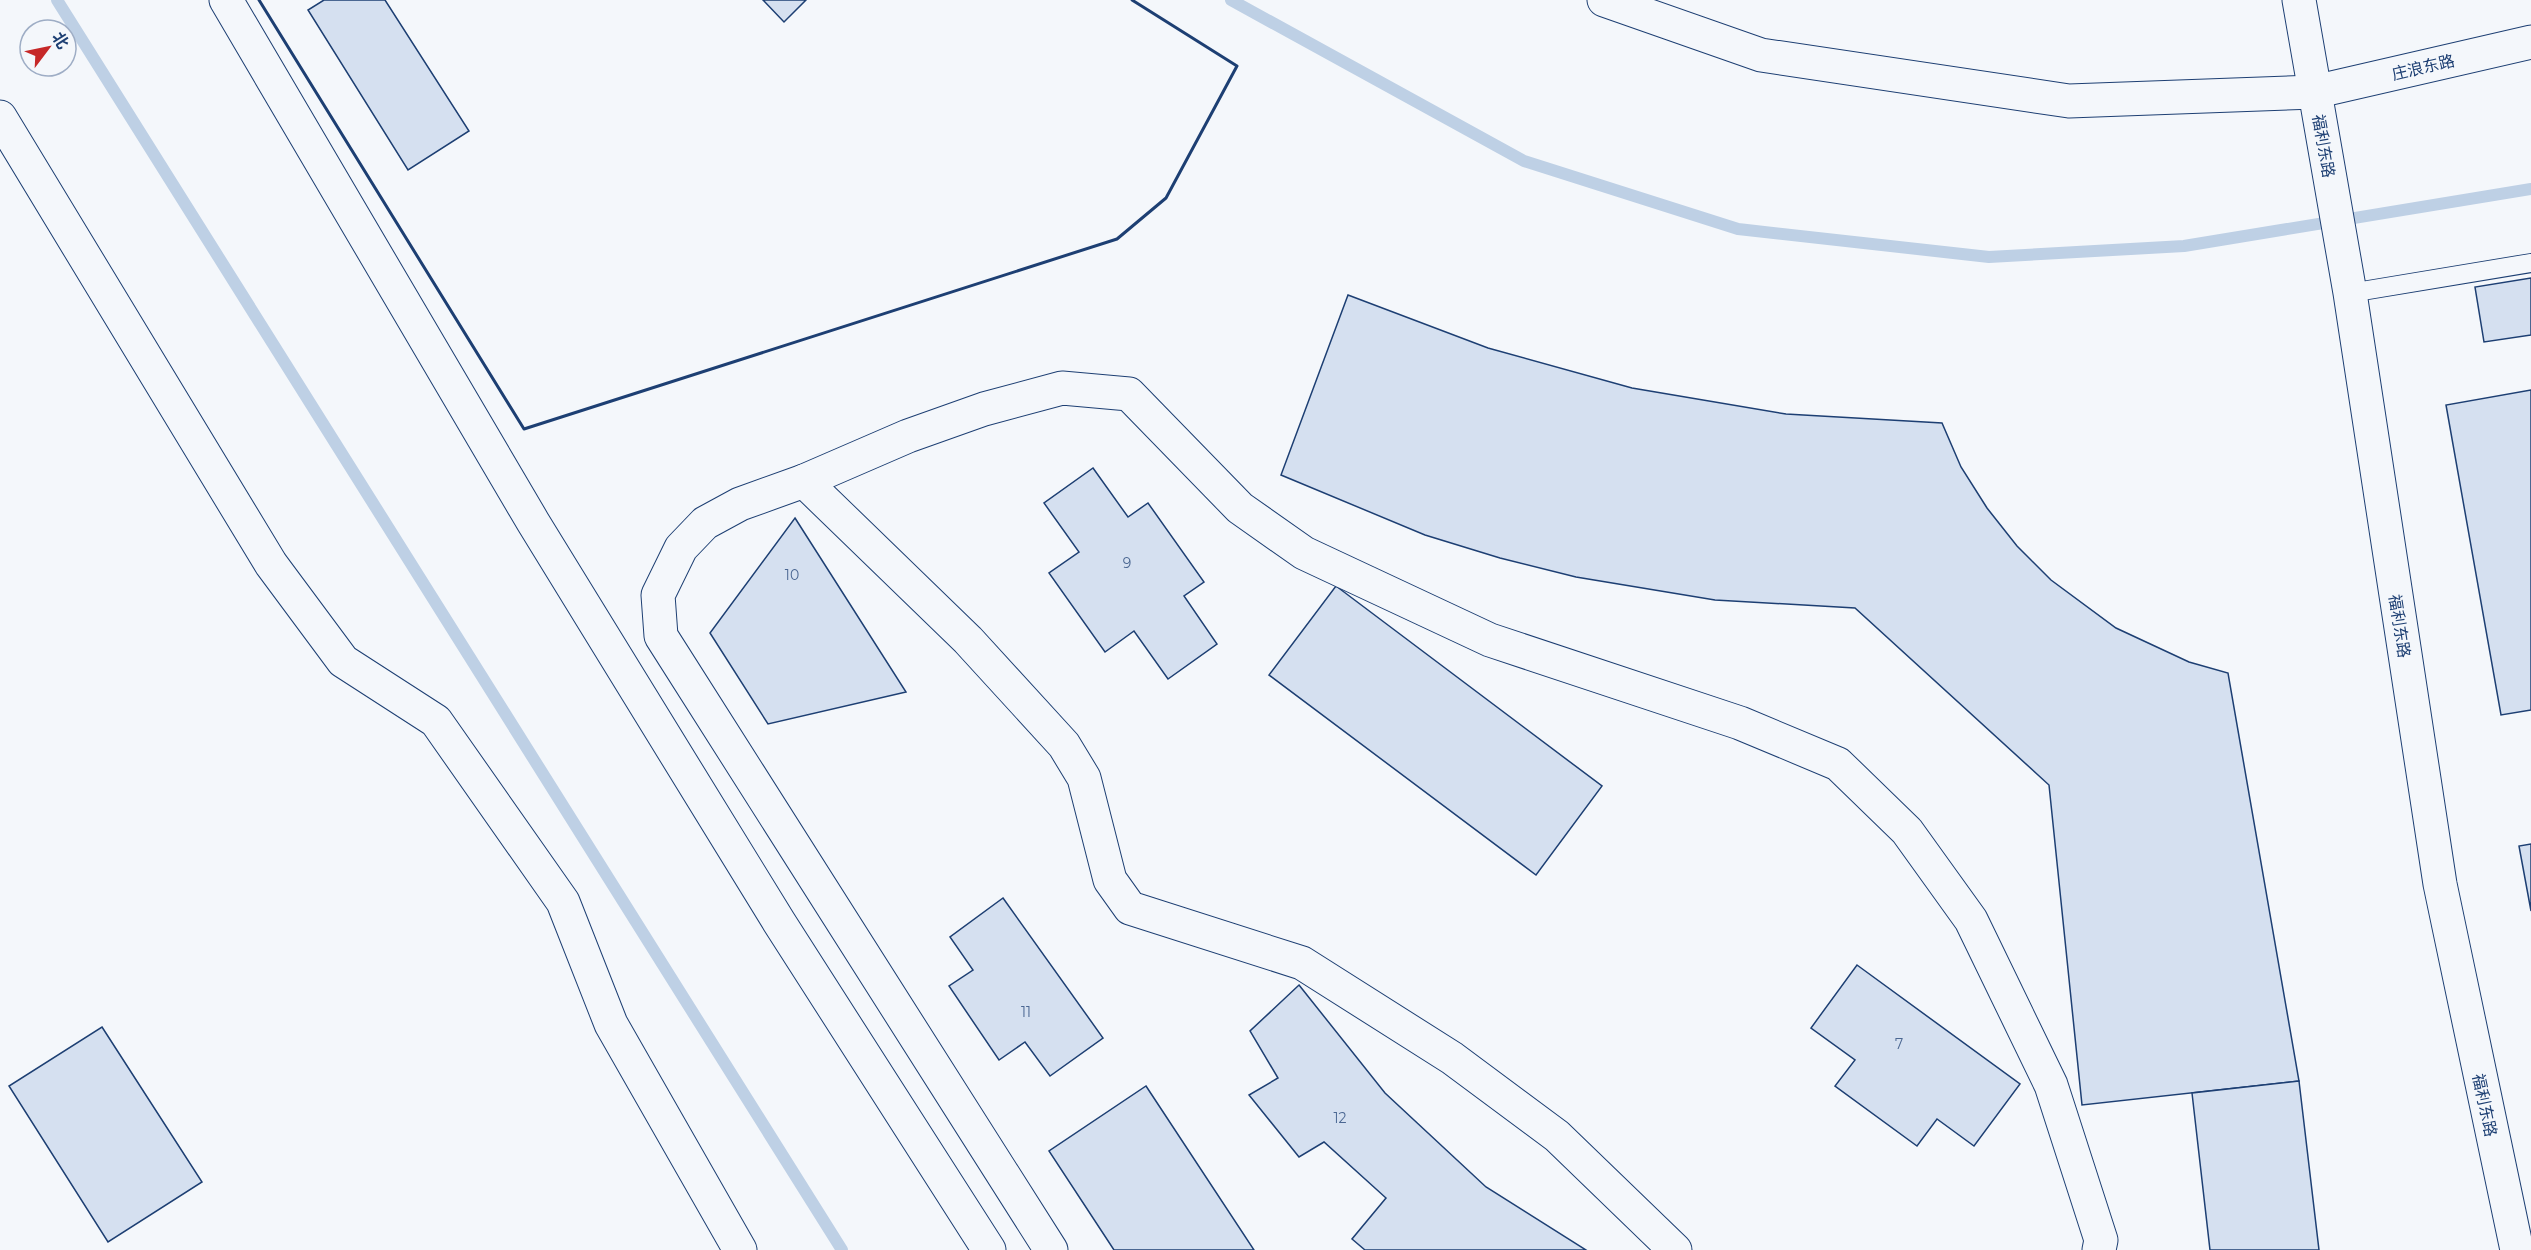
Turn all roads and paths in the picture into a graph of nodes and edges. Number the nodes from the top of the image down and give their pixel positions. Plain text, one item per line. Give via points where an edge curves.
1 (225, 0) edge
2 (1604, 0) edge
3 (2299, 0) edge
4 (2531, 42) edge
5 (2314, 92) junction
6 (0, 117) edge
7 (2531, 263) edge
8 (2348, 284) junction
9 (804, 481) junction
10 (740, 1250) edge
11 (989, 1250) edge
12 (1051, 1250) edge
13 (1675, 1250) edge
14 (2099, 1250) edge
15 (2517, 1250) edge

1 - 11 street via 533,522 779,922
2 - 5 street, 庄浪东路 via 1761,55 2069,101
3 - 5 street, 福利东路
4 - 5 street, 庄浪东路
5 - 8 street, 福利东路
6 - 10 street via 271,564 343,662 436,721 563,902 611,1024
7 - 8 lane
8 - 15 street, 福利东路 via 2440,884
9 - 12 street via 740,504 705,523 681,548 657,596 661,636
9 - 13 street via 968,640 1064,746 1084,778 1110,880 1130,908 1302,963 1452,1058 1557,1136
9 - 14 street via 919,432 1062,388 1129,394 1240,507 1304,553 1490,640 1740,723 1838,764 1907,831 1971,920 2051,1085 2101,1240

